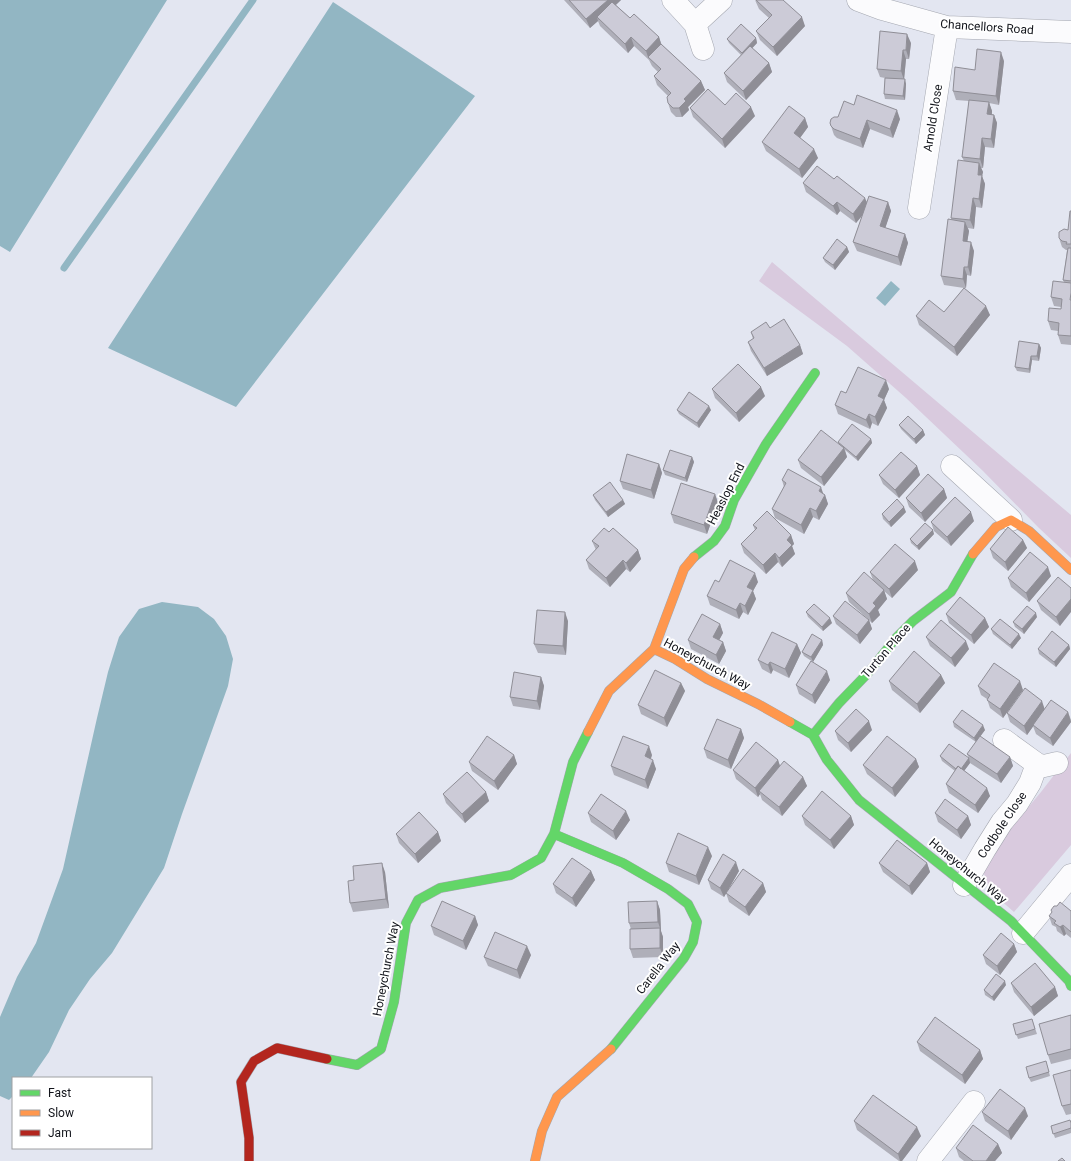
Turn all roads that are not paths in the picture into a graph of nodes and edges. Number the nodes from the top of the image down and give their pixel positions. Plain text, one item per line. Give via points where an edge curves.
1 (673, 0) edge
2 (721, 0) edge
3 (858, 0) edge
4 (883, 5) edge
5 (695, 24) junction
6 (947, 27) junction
7 (1071, 32) edge
8 (703, 48) dead end
9 (919, 208) dead end
10 (815, 373) dead end
11 (952, 466) dead end
12 (1011, 520) junction
13 (1071, 570) edge
14 (654, 649) junction
15 (813, 735) junction
16 (1004, 740) dead end
17 (554, 834) junction
18 (1071, 875) edge
19 (964, 886) junction
20 (1023, 933) junction
21 (1071, 986) edge
22 (974, 1102) dead end
23 (249, 1161) edge
24 (535, 1161) edge
25 (928, 1161) edge

1 - 5 street
2 - 5 street
3 - 4 street, Chancellors Road
4 - 6 street, Chancellors Road
5 - 8 street
6 - 7 street, Chancellors Road
6 - 9 street, Arnold Close
10 - 14 street, Heaslop End via 766,444 734,500 725,526 714,541 698,553 684,569
11 - 12 street
12 - 13 street via 1029,531
12 - 15 street, Turton Place via 996,527 976,550 951,592 912,621
14 - 15 street, Honeychurch Way via 675,658 707,679
14 - 17 street, Honeychurch Way via 608,692 573,762
15 - 19 street, Honeychurch Way via 827,760 859,800
16 - 19 street, Codbole Close via 1047,764 1002,822
17 - 23 street, Honeychurch Way via 541,858 511,875 440,888 418,900 406,923 394,1002 381,1050 357,1065 277,1048 254,1061 241,1082 249,1138
17 - 24 street, Carella Way via 623,863 668,890 688,904 696,922 693,942 684,958 609,1051 557,1097 542,1131
18 - 20 street
19 - 20 street, Honeychurch Way via 991,904
20 - 21 street, Honeychurch Way
22 - 25 street

